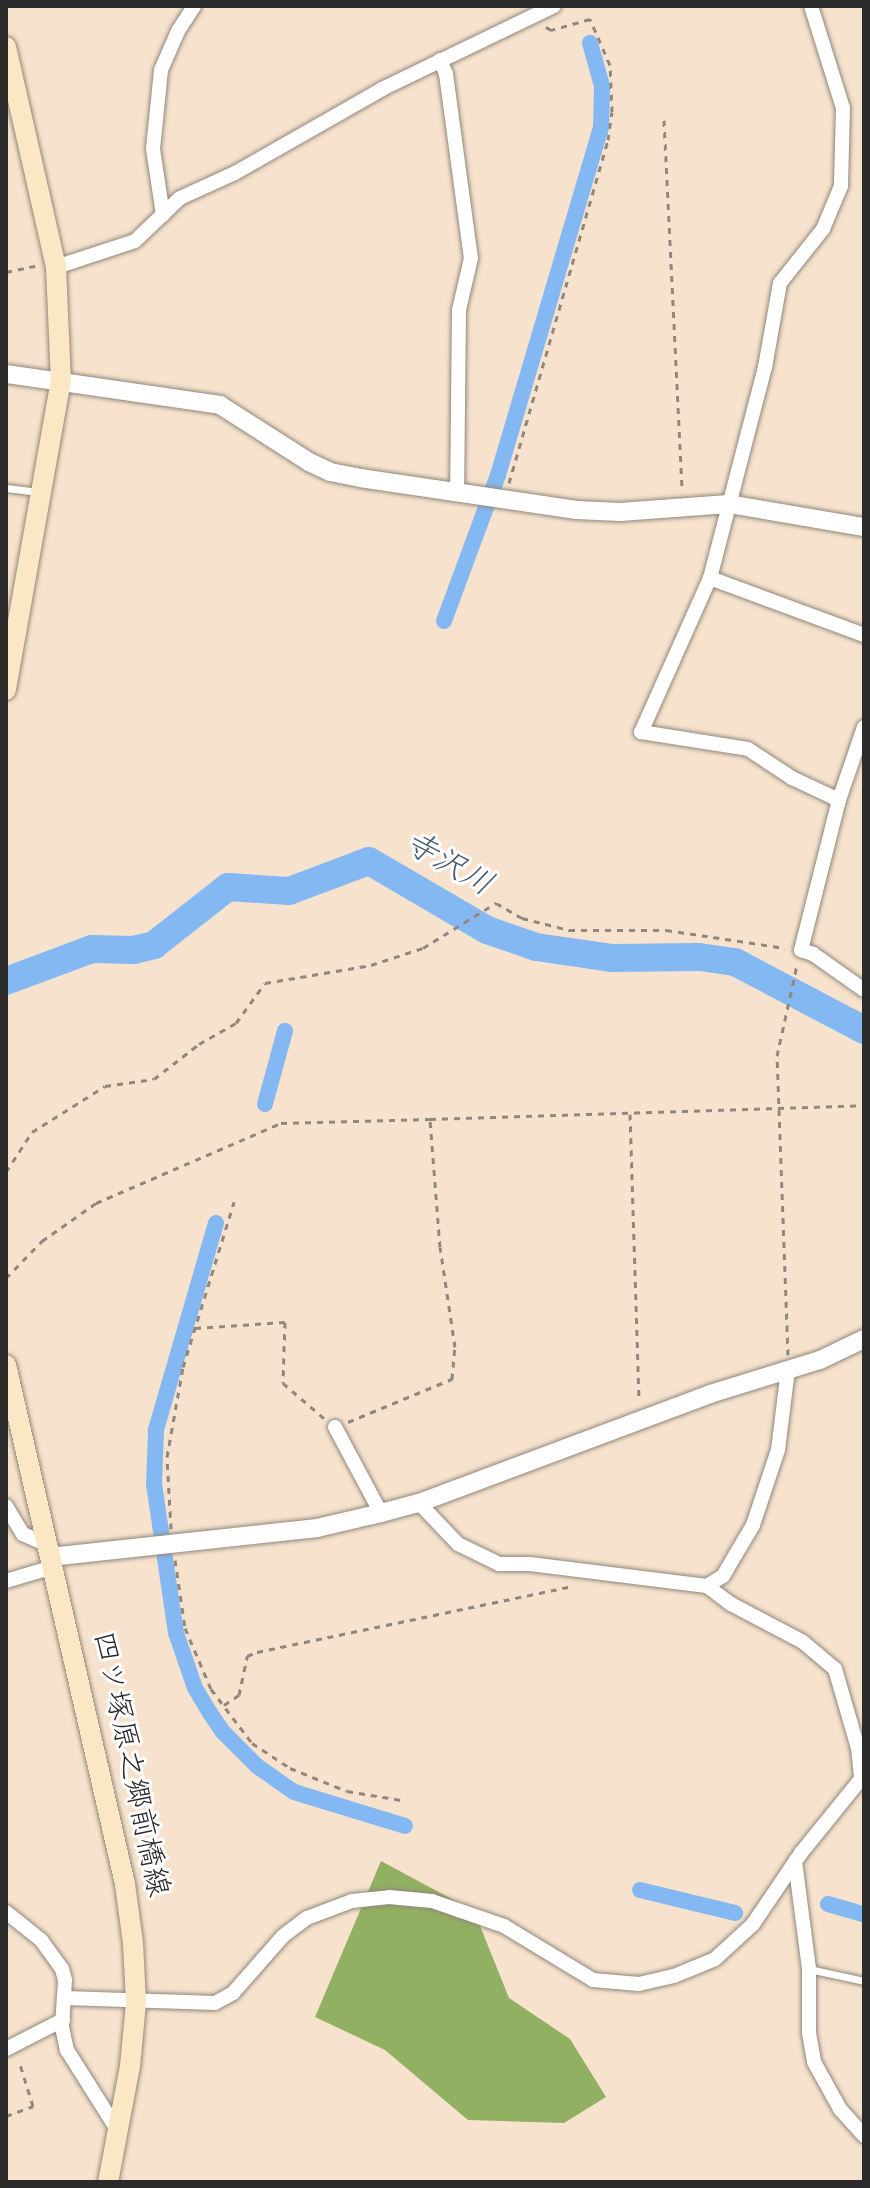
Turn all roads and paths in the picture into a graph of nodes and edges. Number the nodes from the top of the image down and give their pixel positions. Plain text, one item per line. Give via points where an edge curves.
1 (194, 6) edge
2 (554, 6) edge
3 (811, 6) edge
4 (534, 14) junction
5 (6, 47) edge
6 (440, 60) junction
7 (664, 120) dead end
8 (163, 215) junction
9 (55, 264) junction
10 (6, 272) edge
11 (6, 374) edge
12 (61, 380) junction
13 (6, 488) edge
14 (457, 491) junction
15 (41, 492) junction
16 (495, 497) junction
17 (729, 504) junction
18 (683, 506) junction
19 (864, 527) edge
20 (710, 578) junction
21 (864, 635) edge
22 (11, 639) edge
23 (6, 690) edge
24 (864, 727) edge
25 (839, 800) junction
26 (801, 950) junction
27 (794, 973) dead end
28 (864, 990) edge
29 (864, 1105) edge
30 (778, 1108) junction
31 (630, 1114) junction
32 (430, 1119) junction
33 (6, 1172) edge
34 (234, 1202) dead end
35 (6, 1278) edge
36 (195, 1328) junction
37 (864, 1339) edge
38 (6, 1365) edge
39 (788, 1370) junction
40 (639, 1401) dead end
41 (335, 1427) junction
42 (419, 1503) junction
43 (6, 1506) edge
44 (381, 1513) junction
45 (172, 1544) junction
46 (50, 1556) junction
47 (6, 1581) edge
48 (576, 1585) dead end
49 (707, 1586) junction
50 (224, 1705) junction
51 (863, 1777) edge
52 (401, 1800) dead end
53 (795, 1861) junction
54 (6, 1912) edge
55 (809, 1969) junction
56 (864, 1981) edge
57 (65, 1998) junction
58 (136, 2003) junction
59 (63, 2020) junction
60 (9, 2048) edge
61 (6, 2116) edge
62 (862, 2129) edge
63 (118, 2131) junction
64 (108, 2182) edge

1 - 8 street via 161,70 153,149
2 - 4 street
3 - 17 street via 843,108 841,186 823,229 780,283 765,367
4 - 6 street
4 - 16 path via 551,30 590,19 610,65 612,112 608,140
5 - 9 main road
6 - 8 street via 180,198
6 - 14 street via 471,258 459,310
7 - 18 path
8 - 9 street via 135,241
9 - 10 path
9 - 12 main road
11 - 12 street
12 - 14 street via 220,405 330,472
12 - 15 main road
13 - 15 lane
14 - 16 street
15 - 22 main road
16 - 18 street via 591,511
17 - 18 street
17 - 19 street
17 - 20 street
20 - 21 street
20 - 25 street via 641,732 748,749
22 - 23 main road
24 - 25 street
25 - 26 street
26 - 28 street
26 - 33 path via 666,930 569,930 522,918 496,903 423,948 371,965 265,983 236,1023 154,1079 105,1086 32,1132
27 - 30 path via 777,1056
29 - 30 path
30 - 31 path
30 - 39 path
31 - 32 path
31 - 40 path
32 - 35 path via 281,1123 96,1203 42,1241
32 - 41 path via 440,1247 455,1347 452,1379
34 - 36 path
36 - 41 path via 285,1322 283,1383
36 - 45 path via 167,1457
37 - 39 street
38 - 46 main road, 四ツ塚原之郷前橋線
39 - 42 street
39 - 49 street via 778,1450 753,1525 723,1576
41 - 44 street
42 - 44 street
42 - 49 street via 458,1544 499,1564
43 - 46 street via 23,1534
44 - 45 street via 317,1528
45 - 46 street
45 - 50 path via 185,1628 211,1689
46 - 47 street
46 - 58 main road, 四ツ塚原之郷前橋線 via 125,1884
48 - 50 path via 257,1652 247,1656 239,1695
49 - 51 street via 803,1642 835,1669
50 - 52 path via 252,1743 290,1768 347,1791
51 - 53 street
53 - 55 street
53 - 58 street via 753,1924 715,1959 639,1984 593,1980 492,1922 432,1901 389,1897 352,1901 307,1918 283,1936 233,1993 215,2003
54 - 57 street via 41,1940 62,1969
55 - 56 lane
55 - 62 street via 814,2062 840,2109
57 - 58 street
57 - 59 street
58 - 63 main road, 四ツ塚原之郷前橋線
59 - 60 street
59 - 63 street via 67,2050
60 - 61 path via 33,2106
63 - 64 main road, 四ツ塚原之郷前橋線

